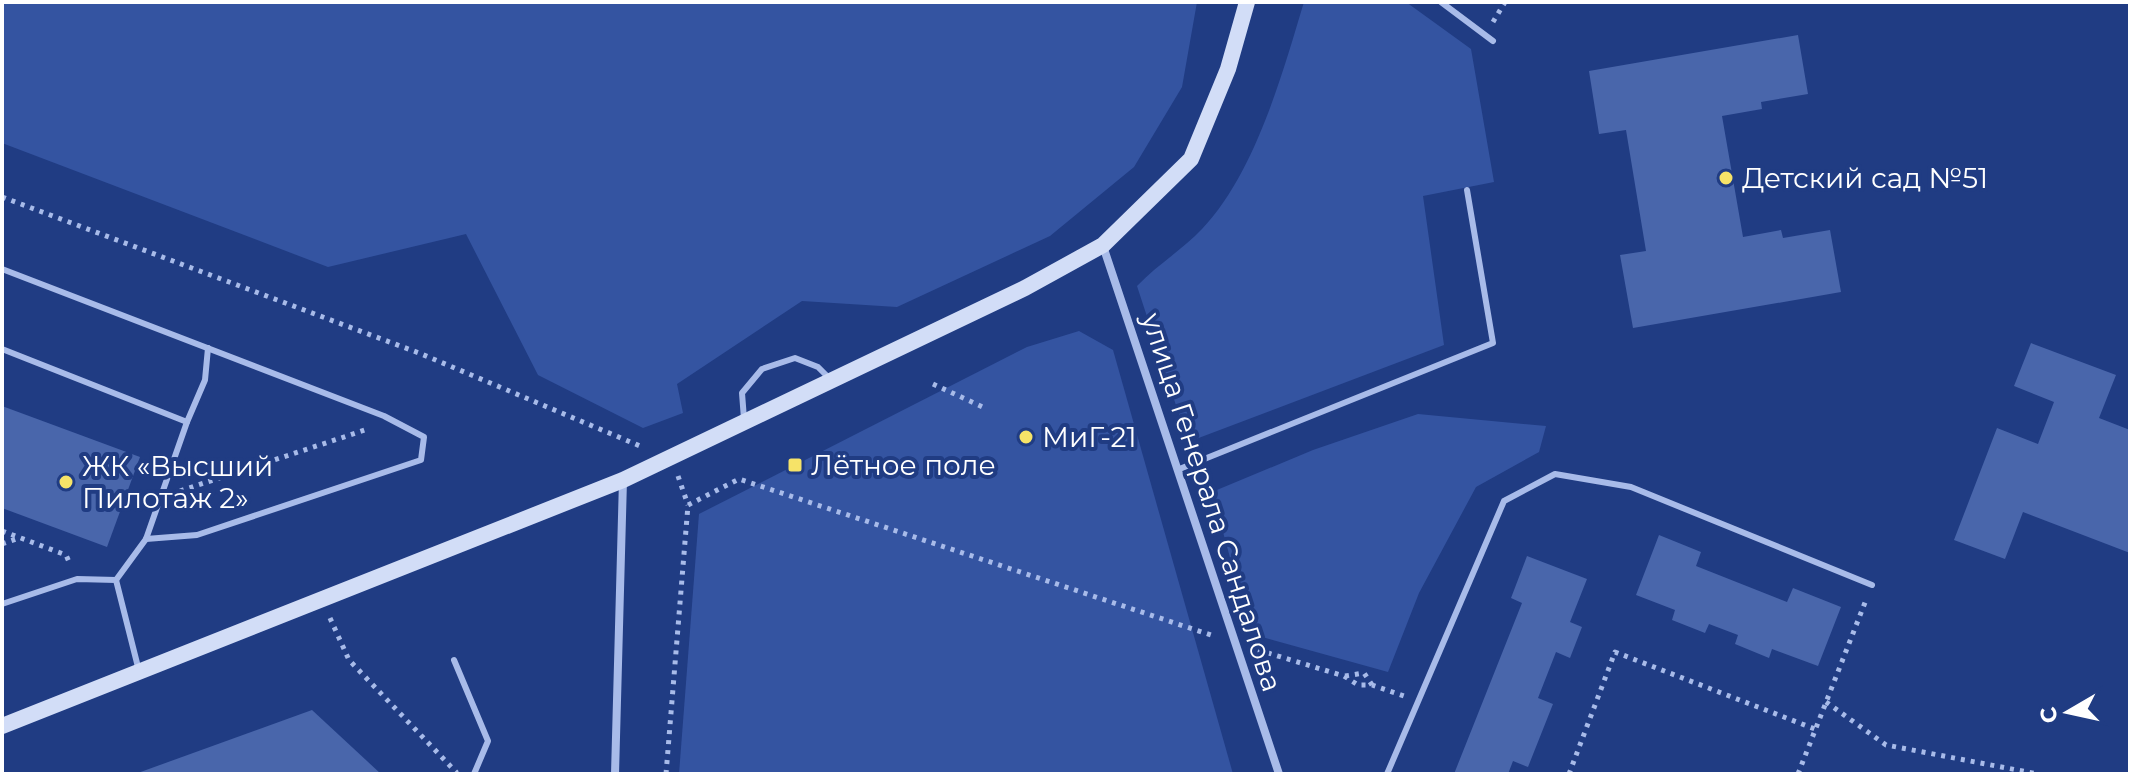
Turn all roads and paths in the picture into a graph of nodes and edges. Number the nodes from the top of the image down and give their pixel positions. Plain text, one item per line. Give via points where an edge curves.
1 (1247, 2) edge
2 (1441, 2) edge
3 (1493, 41) dead end
4 (1467, 190) dead end
5 (2, 197) edge
6 (1103, 245) junction
7 (2, 269) edge
8 (208, 348) junction
9 (2, 349) edge
10 (832, 380) junction
11 (933, 384) dead end
12 (987, 409) dead end
13 (393, 421) junction
14 (187, 422) junction
15 (744, 423) junction
16 (671, 456) junction
17 (1177, 470) junction
18 (623, 480) junction
19 (160, 498) junction
20 (688, 505) junction
21 (2, 531) edge
22 (20, 537) junction
23 (146, 539) junction
24 (2, 544) edge
25 (77, 579) junction
26 (116, 580) junction
27 (1872, 585) joint
28 (321, 601) junction
29 (2, 604) edge
30 (1235, 643) junction
31 (454, 660) dead end
32 (139, 674) junction
33 (1344, 676) junction
34 (1372, 685) junction
35 (1419, 700) junction
36 (1826, 702) junction
37 (2, 726) edge
38 (1815, 729) junction
39 (457, 774) edge
40 (474, 774) edge
41 (615, 774) edge
42 (666, 774) edge
43 (1279, 774) edge
44 (1387, 774) edge
45 (1569, 774) edge
46 (1798, 774) edge
47 (2038, 774) edge

1 - 6 street via 1228,69 1191,159
2 - 3 lane
4 - 17 lane via 1493,343
5 - 16 path via 419,353
6 - 10 street
6 - 17 street, улица Генерала Сандалова
7 - 8 lane
8 - 13 lane
8 - 14 lane via 205,380
9 - 14 lane
10 - 15 street
10 - 15 lane via 818,367 795,358 762,369 742,393
11 - 12 path
13 - 19 path
13 - 23 lane via 424,437 421,460 197,535
14 - 19 lane
15 - 16 street
16 - 18 street
16 - 20 path
17 - 30 street, улица Генерала Сандалова
18 - 28 street
18 - 41 street
19 - 23 lane
20 - 30 path via 739,479
20 - 42 path
21 - 22 path
22 - 24 path
22 - 25 path via 66,555
23 - 26 lane
25 - 26 lane
25 - 29 lane
26 - 32 lane
27 - 35 lane via 1631,487 1555,474 1504,501
27 - 36 path
28 - 32 street
28 - 39 path via 349,660
30 - 33 path
30 - 43 street, улица Генерала Сандалова
31 - 40 lane via 488,741
32 - 37 street
33 - 34 path via 1358,685
33 - 34 path via 1364,673
34 - 35 path
35 - 44 lane
36 - 38 path
36 - 47 path via 1886,745
38 - 45 path via 1615,652
38 - 46 path

